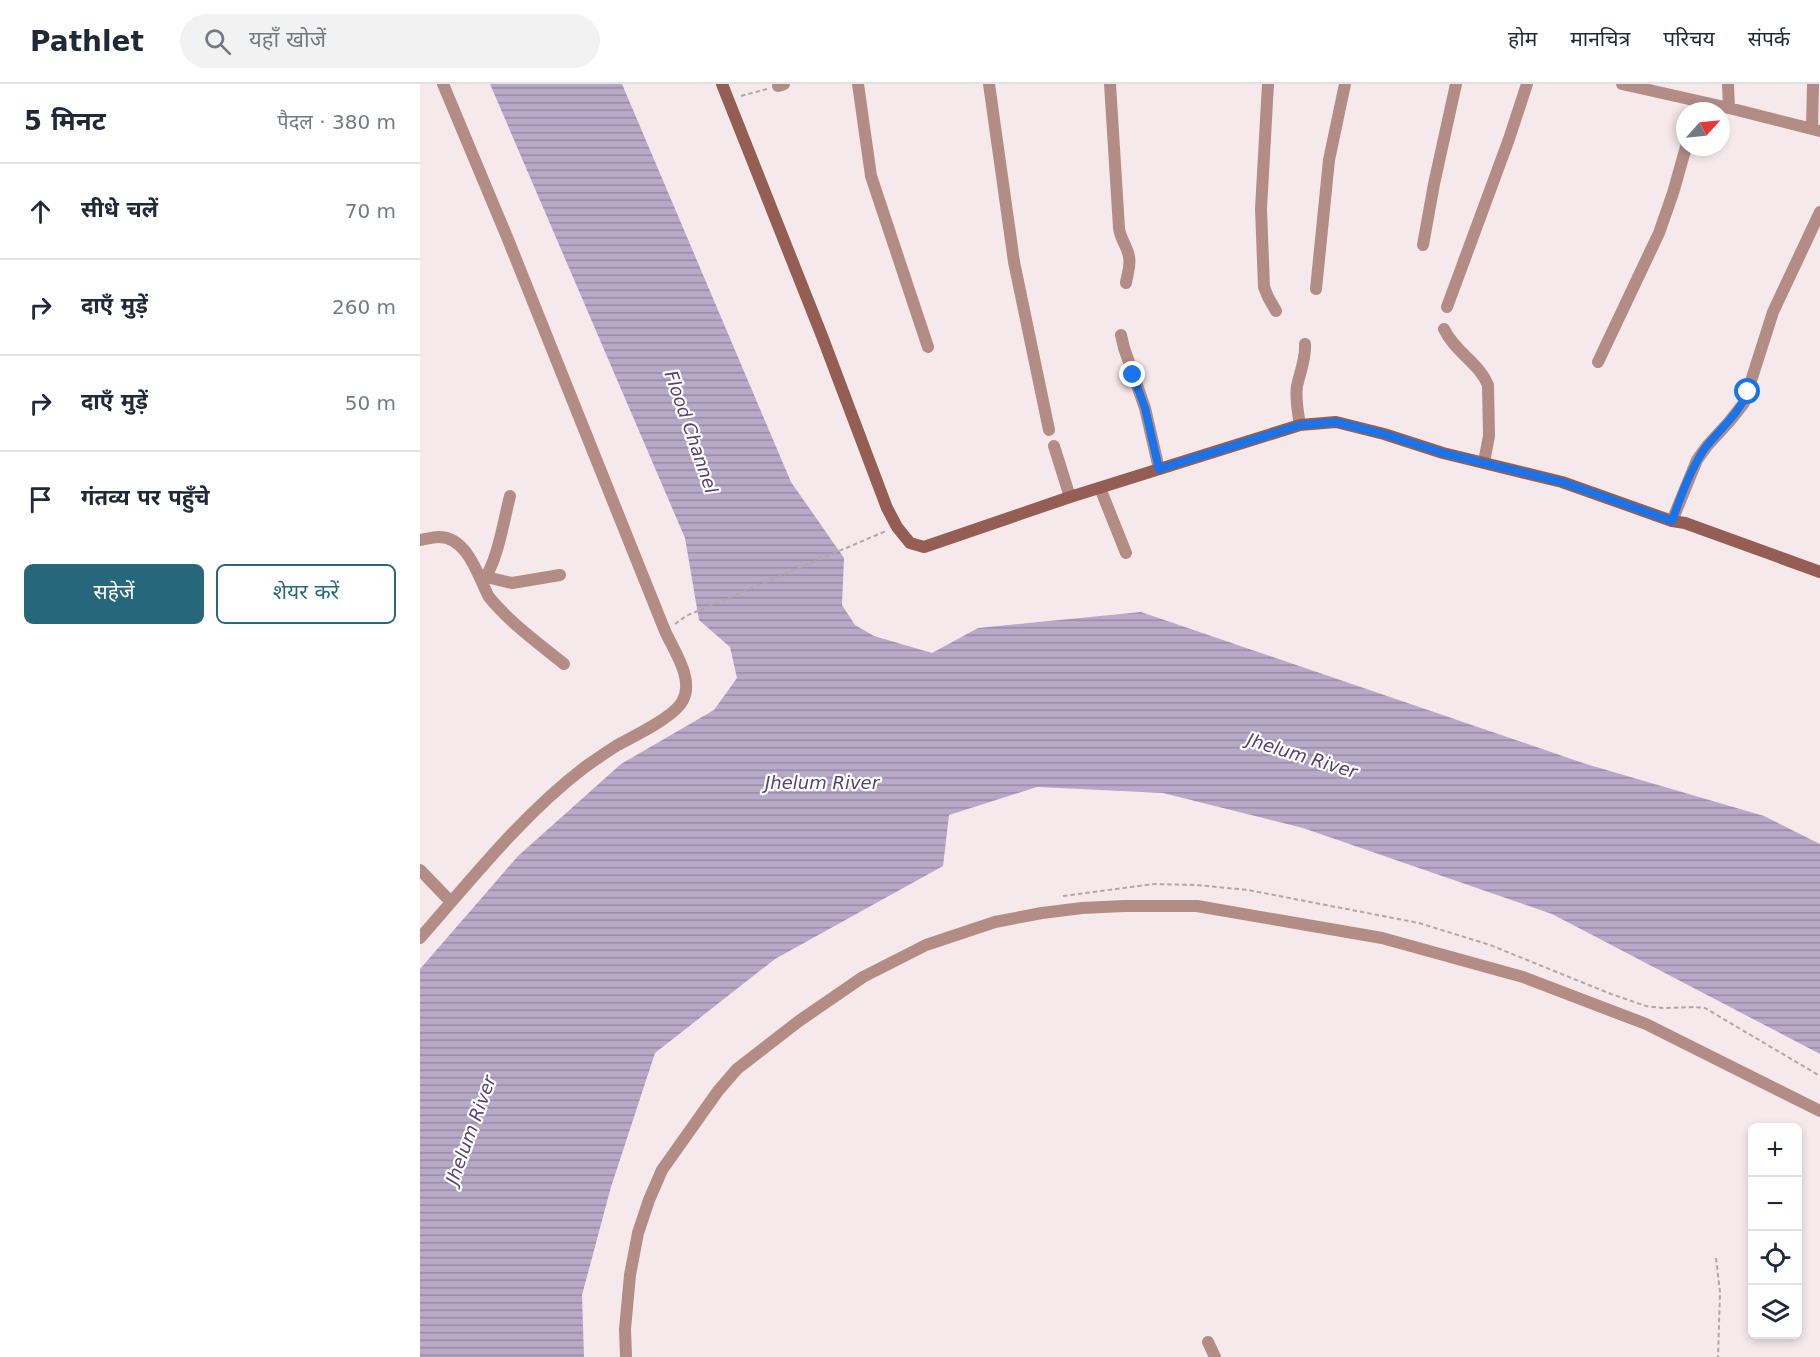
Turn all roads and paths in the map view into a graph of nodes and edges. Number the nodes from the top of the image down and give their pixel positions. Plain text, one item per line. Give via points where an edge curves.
1 (443, 84) edge
2 (722, 84) edge
3 (858, 84) edge
4 (988, 84) edge
5 (1110, 84) edge
6 (1268, 84) edge
7 (1345, 84) edge
8 (1456, 84) edge
9 (1527, 84) edge
10 (1622, 84) edge
11 (1728, 84) edge
12 (1813, 84) edge
13 (781, 85) edge
14 (729, 100) junction
15 (1683, 102) edge
16 (1729, 102) edge
17 (1730, 108) edge
18 (1816, 130) edge
19 (1684, 156) edge
20 (1820, 212) edge
21 (1423, 245) dead end
22 (1126, 283) dead end
23 (1316, 289) dead end
24 (1447, 307) dead end
25 (1276, 311) dead end
26 (1444, 329) dead end
27 (1121, 335) dead end
28 (1305, 344) dead end
29 (928, 347) dead end
30 (1598, 362) dead end
31 (1300, 425) junction
32 (1049, 430) dead end
33 (1054, 446) dead end
34 (1484, 462) junction
35 (1159, 469) junction
36 (1100, 488) junction
37 (510, 496) dead end
38 (1070, 497) junction
39 (1672, 521) junction
40 (875, 536) dead end
41 (420, 540) edge
42 (1126, 553) dead end
43 (1820, 572) edge
44 (560, 575) dead end
45 (484, 579) junction
46 (686, 616) dead end
47 (564, 664) dead end
48 (420, 870) edge
49 (1061, 896) dead end
50 (451, 902) junction
51 (420, 938) edge
52 (1820, 1076) edge
53 (1820, 1111) edge
54 (1716, 1258) dead end
55 (1208, 1342) dead end
56 (626, 1357) edge
57 (1215, 1357) edge
58 (1718, 1357) edge

1 - 50 street via 687,683 678,706 568,780 509,837
2 - 14 main road
3 - 29 street via 871,176
4 - 32 street via 1014,262
5 - 22 street via 1119,228 1130,262
6 - 25 street via 1261,209 1264,287
7 - 23 street via 1329,160
8 - 21 street
9 - 24 street
10 - 15 street
11 - 16 street
12 - 18 street
13 - 14 path
14 - 38 main road via 887,508 910,543 924,547
17 - 18 street
19 - 30 street via 1659,233
20 - 39 street via 1773,312 1744,403 1697,460
26 - 34 street via 1488,385 1489,436
27 - 35 street via 1145,408
28 - 31 street via 1296,400
31 - 34 main road via 1336,422
31 - 35 main road
33 - 38 street
34 - 39 main road via 1562,482
35 - 36 main road
36 - 38 main road
36 - 42 street
37 - 45 street
39 - 43 main road
40 - 46 path
41 - 45 street via 441,537 455,542
44 - 45 street via 512,583
45 - 47 street via 493,603
48 - 50 street
49 - 52 path via 1154,884 1197,885 1248,890 1419,923 1490,945 1646,1006 1704,1008
50 - 51 street
53 - 56 street via 1646,1024 1522,977 1382,938 1197,906 1082,908 995,922 926,945 863,978 799,1021 724,1084 662,1170 649,1200 630,1275
54 - 58 path via 1720,1292
55 - 57 street

